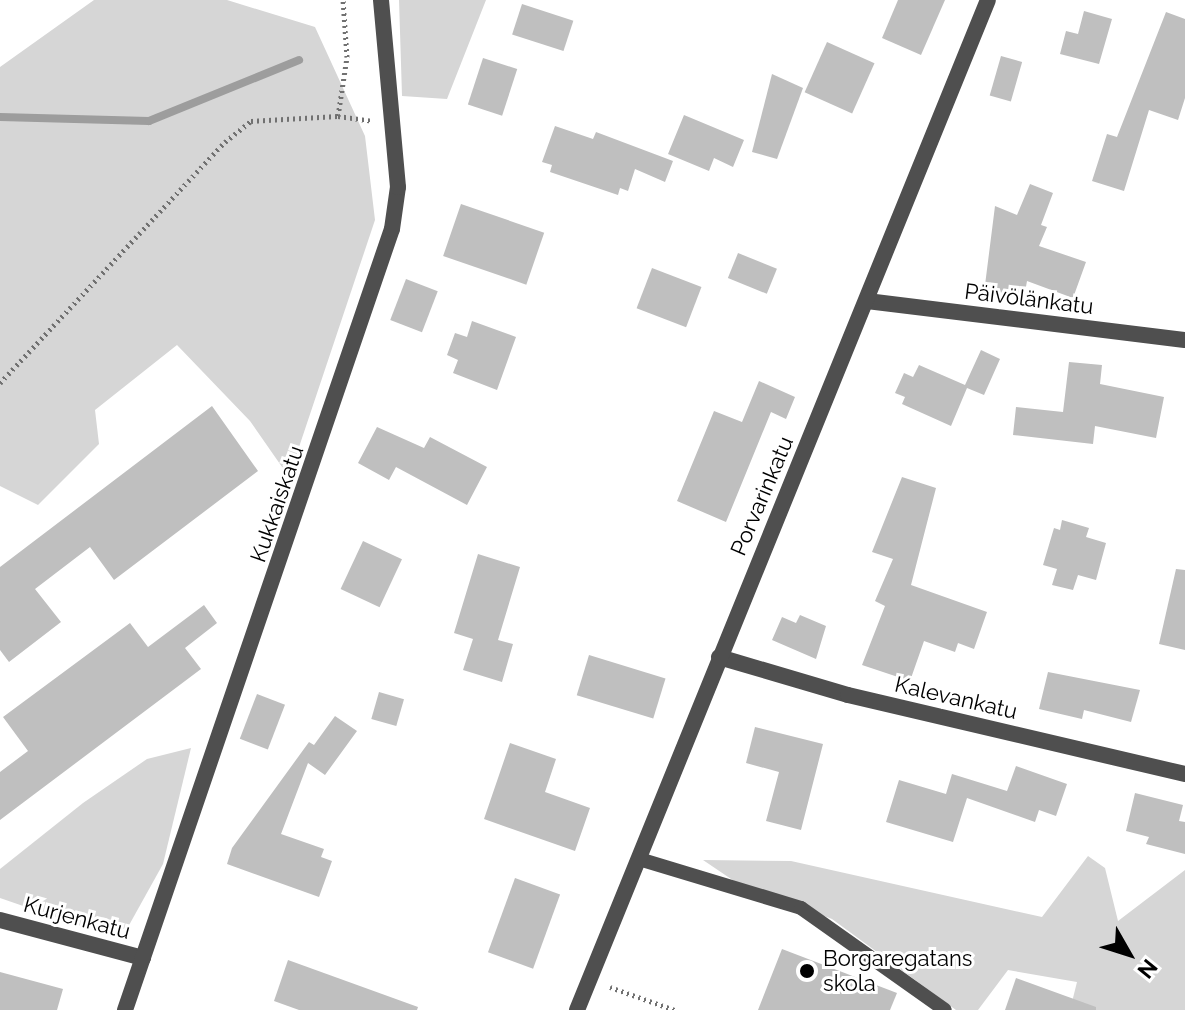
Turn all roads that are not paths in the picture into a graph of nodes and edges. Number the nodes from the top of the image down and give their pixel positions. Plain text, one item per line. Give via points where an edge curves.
1 (381, 0) edge
2 (988, 0) edge
3 (867, 301) junction
4 (1185, 340) edge
5 (719, 657) junction
6 (1185, 774) edge
7 (639, 859) junction
8 (0, 920) edge
9 (143, 958) junction
10 (125, 1010) edge
11 (577, 1010) edge
12 (945, 1010) edge

1 - 9 street, Kukkaiskatu via 398,187 377,279
2 - 3 street, Porvarinkatu
3 - 4 street, Päivölänkatu
3 - 5 street, Porvarinkatu
5 - 6 street, Kalevankatu via 848,695
5 - 7 street, Porvarinkatu
7 - 11 street, Porvarinkatu
7 - 12 lane via 801,908
8 - 9 street, Kurjenkatu
9 - 10 street, Kukkaiskatu

